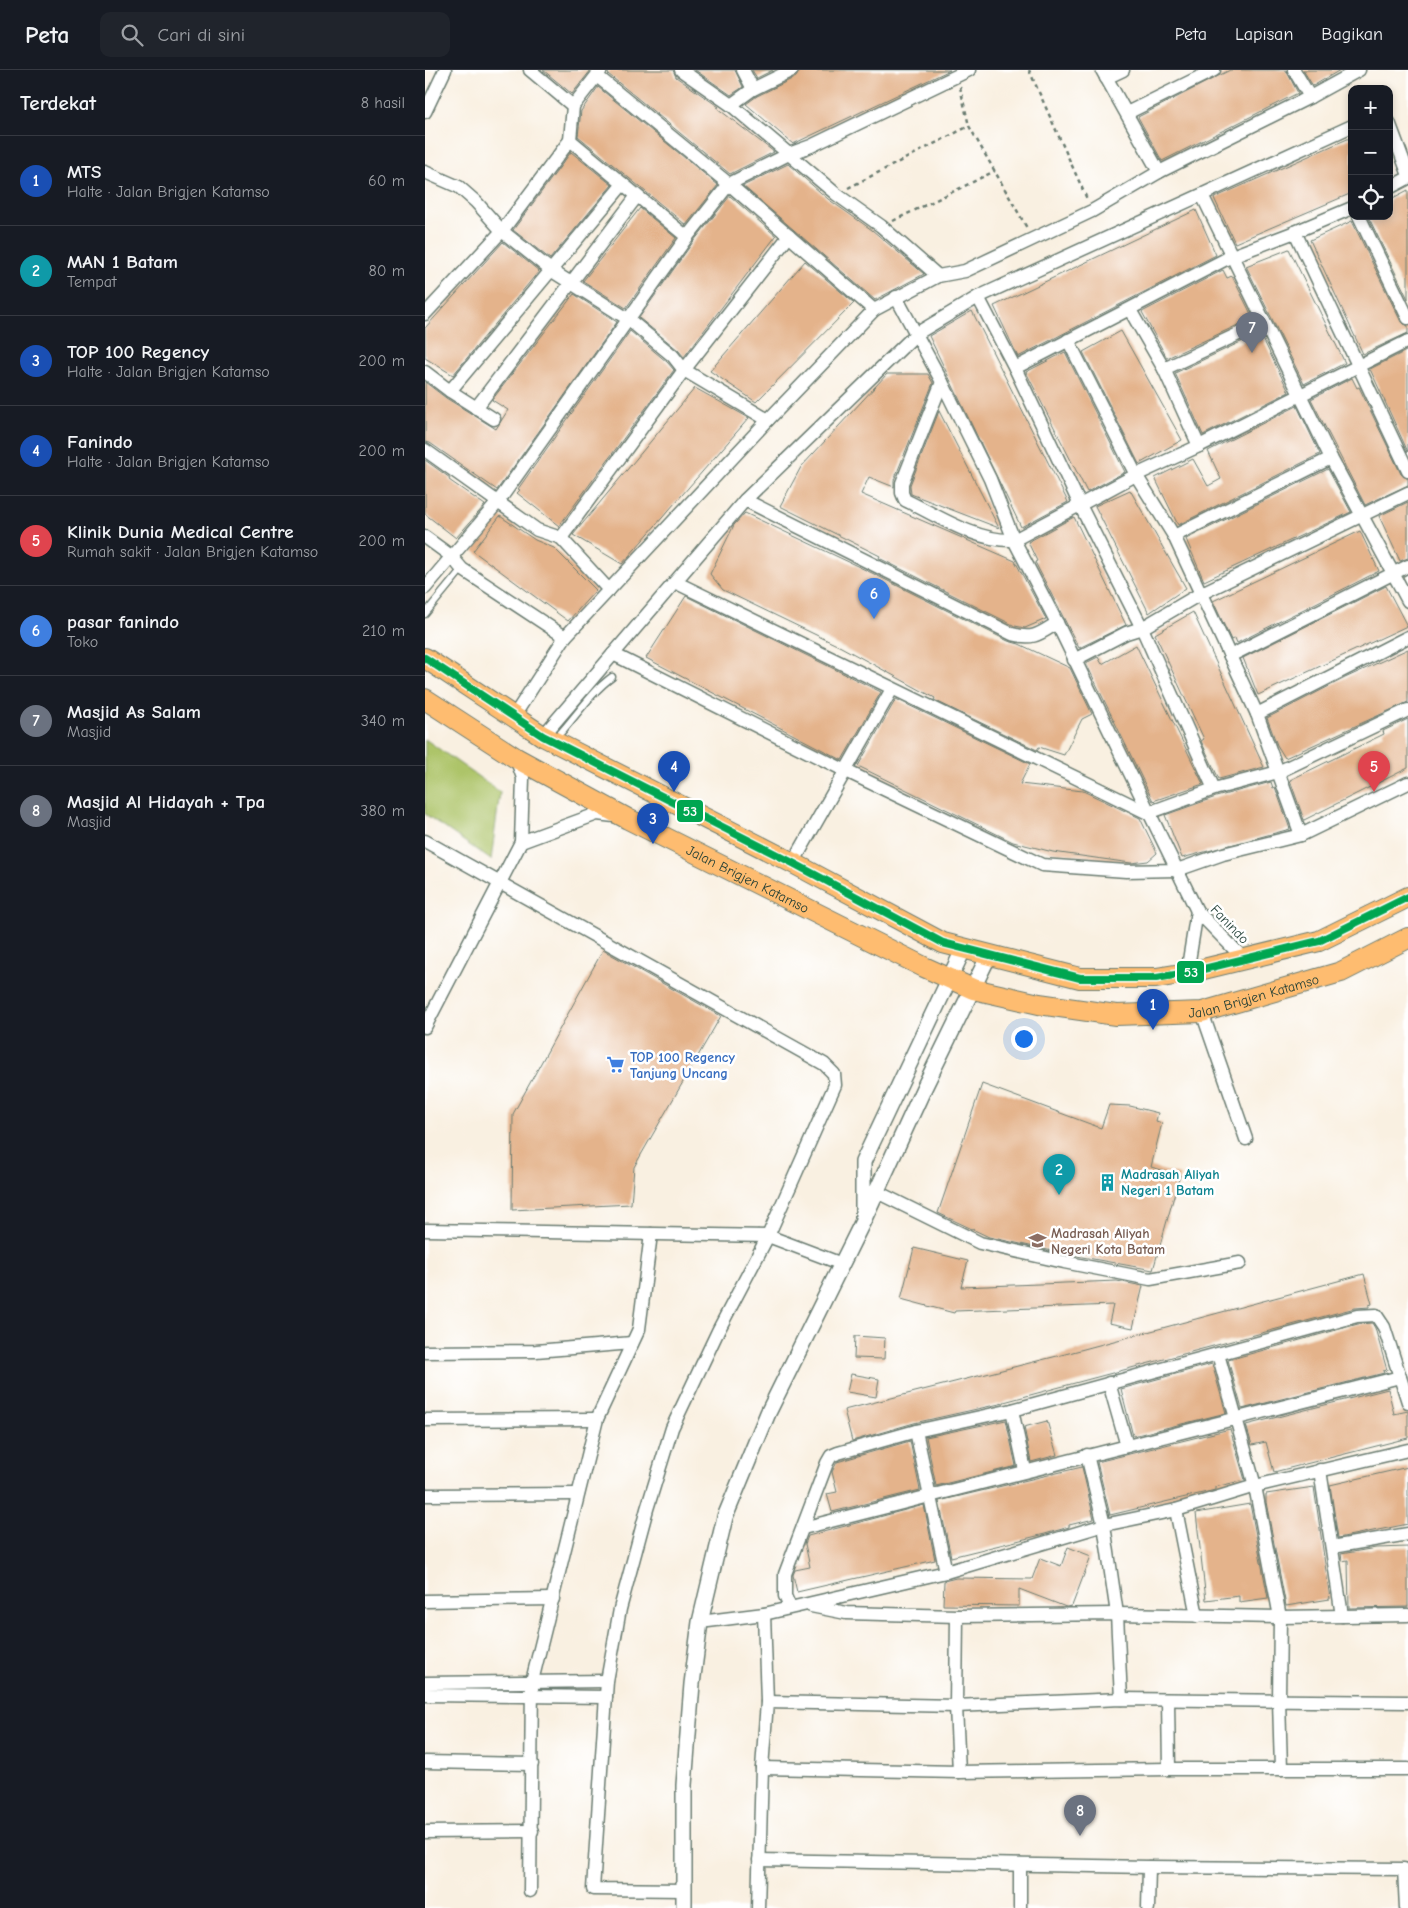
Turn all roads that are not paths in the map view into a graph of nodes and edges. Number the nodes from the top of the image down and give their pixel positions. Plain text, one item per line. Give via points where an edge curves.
1 (445, 70) edge
2 (530, 70) edge
3 (681, 70) edge
4 (743, 70) edge
5 (792, 70) edge
6 (1123, 70) edge
7 (1214, 70) edge
8 (1294, 70) edge
9 (1359, 70) edge
10 (960, 72) edge
11 (599, 73) edge
12 (1104, 74) edge
13 (753, 89) junction
14 (1310, 97) junction
15 (731, 105) junction
16 (573, 106) junction
17 (425, 112) edge
18 (1127, 113) junction
19 (1348, 128) edge
20 (1392, 130) edge
21 (569, 140) junction
22 (789, 154) junction
23 (425, 172) edge
24 (1159, 172) junction
25 (1408, 173) edge
26 (1408, 178) edge
27 (623, 184) junction
28 (729, 184) junction
29 (1393, 186) edge
30 (1202, 195) junction
31 (637, 196) junction
32 (1348, 210) edge
33 (1361, 220) edge
34 (502, 231) junction
35 (1295, 232) junction
36 (789, 236) junction
37 (687, 237) junction
38 (1232, 256) junction
39 (552, 271) junction
40 (938, 276) junction
41 (570, 283) junction
42 (978, 296) junction
43 (896, 297) junction
44 (874, 310) junction
45 (1130, 310) junction
46 (425, 314) edge
47 (1408, 318) edge
48 (628, 319) junction
49 (1264, 322) junction
50 (916, 334) junction
51 (1068, 340) junction
52 (1408, 341) edge
53 (1359, 367) junction
54 (1015, 368) junction
55 (1164, 369) junction
56 (684, 370) junction
57 (425, 372) edge
58 (942, 382) junction
59 (450, 391) junction
60 (1300, 396) junction
61 (476, 408) junction
62 (494, 419) dead end
63 (768, 420) junction
64 (1199, 446) junction
65 (425, 450) edge
66 (1331, 458) junction
67 (1408, 472) edge
68 (1136, 474) junction
69 (1408, 493) edge
70 (745, 500) junction
71 (498, 502) junction
72 (1080, 505) junction
73 (1363, 516) junction
74 (1174, 536) junction
75 (425, 537) edge
76 (561, 538) junction
77 (1014, 540) junction
78 (451, 556) junction
79 (1408, 566) edge
80 (462, 569) junction
81 (1392, 574) junction
82 (675, 582) junction
83 (425, 588) edge
84 (609, 590) junction
85 (1200, 594) junction
86 (1408, 601) edge
87 (425, 614) edge
88 (1057, 623) junction
89 (1142, 628) junction
90 (565, 637) junction
91 (1408, 637) edge
92 (613, 654) junction
93 (1230, 656) junction
94 (425, 658) edge
95 (1074, 660) junction
96 (612, 677) dead end
97 (892, 688) junction
98 (425, 699) edge
99 (1408, 710) edge
100 (1257, 714) junction
101 (514, 716) junction
102 (548, 738) junction
103 (516, 758) junction
104 (846, 771) junction
105 (1278, 772) junction
106 (1408, 783) edge
107 (1214, 789) junction
108 (1148, 812) junction
109 (628, 819) junction
110 (1301, 835) junction
111 (425, 841) edge
112 (521, 842) junction
113 (793, 863) junction
114 (1177, 870) junction
115 (501, 882) junction
116 (1408, 897) edge
117 (1197, 911) junction
118 (1408, 938) edge
119 (964, 948) junction
120 (989, 955) junction
121 (1244, 959) junction
122 (1187, 973) junction
123 (950, 979) junction
124 (973, 989) junction
125 (1202, 1012) junction
126 (425, 1027) edge
127 (1246, 1139) dead end
128 (877, 1192) junction
129 (863, 1221) junction
130 (425, 1230) edge
131 (651, 1234) junction
132 (768, 1236) junction
133 (1240, 1263) dead end
134 (842, 1264) junction
135 (632, 1343) junction
136 (425, 1352) edge
137 (1218, 1354) junction
138 (1400, 1377) junction
139 (1109, 1383) junction
140 (1408, 1402) edge
141 (1012, 1410) junction
142 (597, 1419) junction
143 (425, 1420) edge
144 (1235, 1420) junction
145 (916, 1431) junction
146 (1127, 1446) junction
147 (1408, 1450) edge
148 (1087, 1455) junction
149 (1025, 1470) junction
150 (1320, 1470) junction
151 (1255, 1486) junction
152 (578, 1494) junction
153 (425, 1495) edge
154 (930, 1495) junction
155 (1176, 1510) junction
156 (1104, 1525) junction
157 (803, 1528) junction
158 (1408, 1534) edge
159 (1332, 1547) junction
160 (946, 1572) junction
161 (553, 1599) junction
162 (425, 1602) edge
163 (806, 1605) junction
164 (790, 1607) junction
165 (764, 1614) junction
166 (1117, 1614) junction
167 (1408, 1615) edge
168 (957, 1616) junction
169 (1197, 1616) junction
170 (1342, 1616) junction
171 (1280, 1617) junction
172 (700, 1622) junction
173 (532, 1681) junction
174 (607, 1681) junction
175 (425, 1683) edge
176 (425, 1695) edge
177 (532, 1695) junction
178 (606, 1696) junction
179 (1121, 1699) junction
180 (1168, 1700) junction
181 (1279, 1700) junction
182 (767, 1702) junction
183 (1408, 1702) edge
184 (956, 1706) junction
185 (425, 1762) edge
186 (532, 1764) junction
187 (762, 1768) junction
188 (1281, 1769) junction
189 (1408, 1769) edge
190 (1169, 1770) junction
191 (959, 1772) junction
192 (532, 1831) junction
193 (425, 1832) edge
194 (759, 1860) junction
195 (1020, 1865) junction
196 (1149, 1867) junction
197 (684, 1890) junction
198 (530, 1891) dead end
199 (685, 1908) edge
200 (758, 1908) edge
201 (1020, 1908) edge
202 (1148, 1908) edge
203 (1405, 1908) edge

1 - 17 street
2 - 16 street
3 - 15 street
4 - 13 street
5 - 13 street
6 - 12 street
7 - 18 street
8 - 14 street
9 - 14 street
10 - 22 street
11 - 16 street
11 - 28 street
12 - 18 street
13 - 15 street
14 - 24 street
15 - 22 street
16 - 21 street
18 - 24 street
19 - 30 street
20 - 25 street
21 - 27 street
21 - 34 street
22 - 28 street
22 - 40 street via 836,194 881,226
23 - 34 street via 459,187
24 - 40 street via 1092,211 1034,239 965,271
26 - 29 street
27 - 31 street
27 - 39 street
28 - 36 street
28 - 37 street
30 - 38 street
30 - 42 street
31 - 37 street
31 - 41 street
32 - 35 street
33 - 47 street
34 - 39 street
34 - 46 street
35 - 38 street
35 - 53 street
36 - 44 street
36 - 56 street
37 - 48 street
38 - 45 street
38 - 49 street
39 - 41 street
39 - 59 street
40 - 43 street
41 - 48 street
41 - 61 street
42 - 50 street
42 - 54 street
43 - 44 street
43 - 50 street
44 - 63 street
45 - 51 street
45 - 55 street
48 - 56 street via 673,356
48 - 71 street
49 - 55 street
49 - 60 street
50 - 58 street
50 - 70 street
51 - 54 street
51 - 68 street
52 - 53 street
53 - 60 street
53 - 67 street
54 - 72 street
55 - 64 street
56 - 63 street
56 - 76 street
57 - 59 street
58 - 77 street via 990,479
58 - 77 street via 902,483 905,500 980,536 999,541
59 - 61 street
60 - 64 street
60 - 66 street
61 - 62 street
63 - 84 street
64 - 68 street
65 - 71 street
66 - 73 street
66 - 74 street
68 - 72 street
68 - 74 street
69 - 73 street
70 - 82 street
70 - 88 street via 1012,634 1034,638
71 - 76 street via 537,530
71 - 78 street
72 - 77 street
72 - 89 street
73 - 81 street
73 - 85 street
74 - 85 street
75 - 78 street
76 - 84 street
77 - 88 street
78 - 80 street
78 - 83 street
79 - 81 street
80 - 87 lane
80 - 90 street
81 - 86 street
81 - 93 street
82 - 92 street
82 - 97 street
84 - 90 street
85 - 89 street
85 - 93 street
88 - 95 street
89 - 95 street
89 - 107 street
90 - 101 street
91 - 100 street
92 - 102 street
92 - 104 street
93 - 100 street
94 - 101 highway
95 - 108 street
96 - 102 lane via 600,686 569,725
97 - 104 street
97 - 108 street
98 - 103 highway, Jalan Brigjen Katamso
99 - 105 street
100 - 105 street
101 - 102 highway
102 - 113 highway
103 - 109 highway, Jalan Brigjen Katamso
103 - 112 street via 523,778
104 - 113 street
104 - 114 street via 1042,865 1126,871
105 - 107 street
105 - 110 street
106 - 110 street
107 - 108 street
108 - 114 street
109 - 112 street via 597,814
109 - 123 highway, Jalan Brigjen Katamso
110 - 114 street via 1223,854
111 - 115 street
112 - 115 street
113 - 119 highway via 943,942
114 - 117 street
115 - 126 street
115 - 132 street via 824,1064 834,1074 835,1085
116 - 121 highway via 1319,941
117 - 121 street, Fanindo
117 - 122 street, Fanindo
118 - 125 highway, Jalan Brigjen Katamso via 1341,972
119 - 120 highway
119 - 123 street
120 - 122 highway via 1080,978 1156,978
120 - 124 street
121 - 122 highway
123 - 124 highway, Jalan Brigjen Katamso
123 - 129 street via 863,1162
124 - 125 highway, Jalan Brigjen Katamso via 1039,1004 1116,1015
124 - 128 street
125 - 127 street
128 - 129 street
128 - 133 street via 980,1243 1064,1262 1151,1279
129 - 134 street
130 - 131 street
131 - 132 street
131 - 135 street via 639,1329
132 - 134 street
132 - 174 street via 672,1428 620,1609
134 - 172 street via 768,1413 725,1517
135 - 136 street via 536,1351
135 - 142 street
137 - 138 street via 1357,1316 1376,1315 1384,1327
137 - 139 street
137 - 144 street
138 - 140 street
138 - 144 street
139 - 141 street
139 - 146 street
141 - 145 street
141 - 149 street
142 - 143 street
142 - 152 street
144 - 146 street
144 - 151 street
145 - 154 street
145 - 157 street via 831,1456
146 - 148 street
147 - 150 street
148 - 149 street
148 - 156 street
149 - 154 street
150 - 151 street
150 - 159 street
151 - 155 street
151 - 171 street
152 - 153 street
152 - 161 street
154 - 157 street
154 - 160 street
155 - 156 street
155 - 169 street
156 - 160 street
156 - 166 street
157 - 164 street via 785,1574 785,1596
158 - 159 street
159 - 170 street
160 - 163 street
161 - 162 street
161 - 173 street
163 - 164 street
163 - 168 street via 846,1613
164 - 165 street
165 - 172 street
165 - 182 street
166 - 168 street
166 - 169 street
166 - 179 street
167 - 170 street
168 - 184 street
169 - 171 street
170 - 171 street
171 - 181 street
172 - 197 street via 684,1786
173 - 174 street
173 - 175 street
173 - 177 street
174 - 178 street
176 - 177 street
177 - 178 street
177 - 186 street
178 - 197 street via 593,1889
179 - 180 street
179 - 184 street
180 - 181 street
180 - 190 street
181 - 183 street
181 - 188 street
182 - 184 street
182 - 187 street
184 - 191 street
185 - 186 street
186 - 192 street
187 - 191 street
187 - 194 street
188 - 189 street
188 - 190 street
190 - 191 street
192 - 193 street
192 - 198 street
194 - 195 street
194 - 200 street
195 - 196 street
195 - 201 street
196 - 202 street
196 - 203 street via 1404,1869
197 - 199 street

